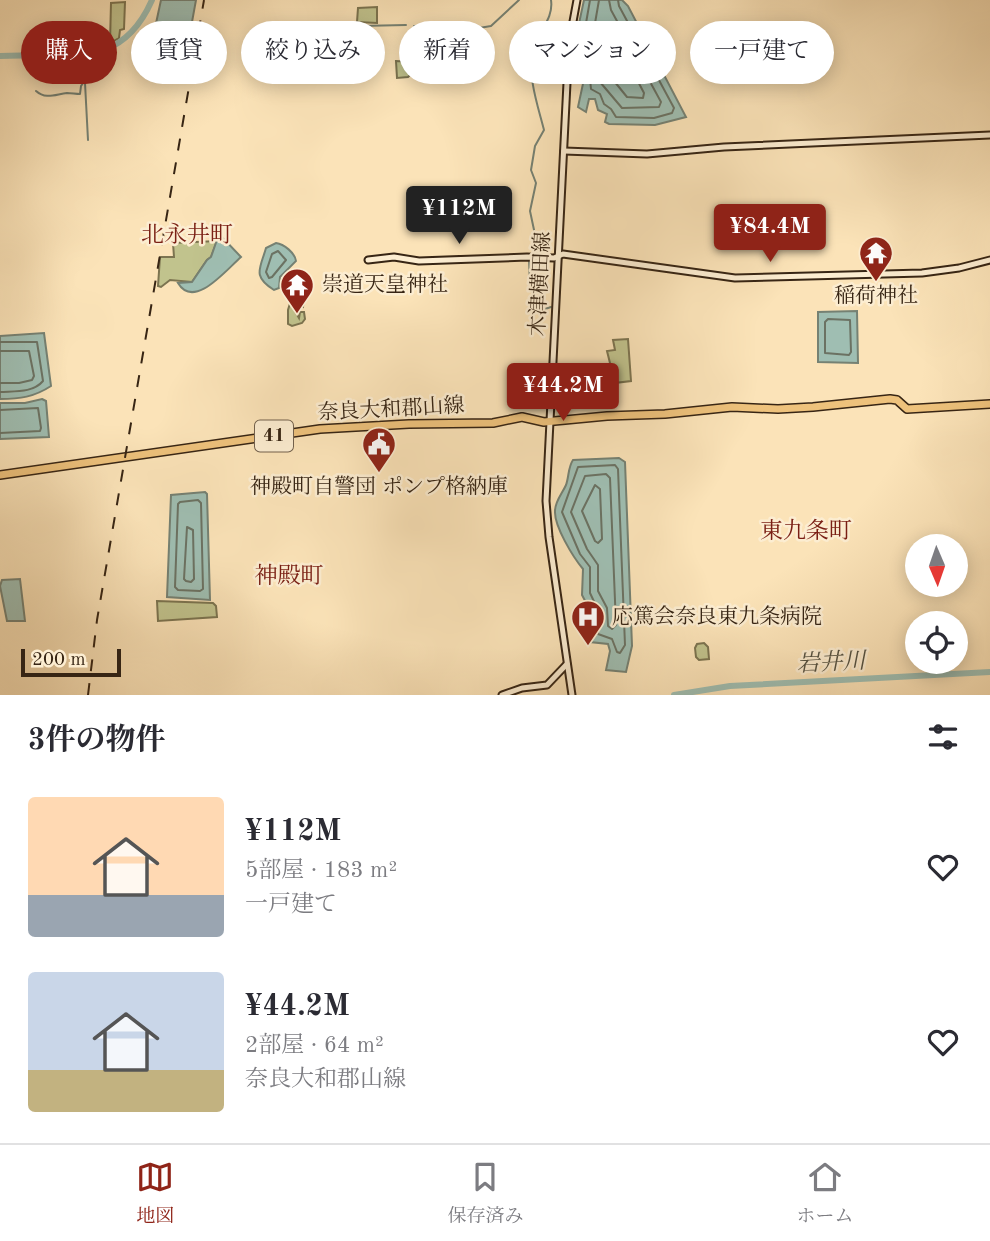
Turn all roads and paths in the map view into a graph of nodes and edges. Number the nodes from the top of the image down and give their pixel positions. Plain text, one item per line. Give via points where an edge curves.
1 (577, 0) edge
2 (990, 135) edge
3 (564, 151) junction
4 (558, 256) junction
5 (368, 260) dead end
6 (990, 260) edge
7 (990, 404) edge
8 (550, 421) junction
9 (0, 475) edge
10 (567, 664) junction
11 (502, 695) edge
12 (572, 695) edge

1 - 3 street, 木津横田線 via 569,43
2 - 3 street via 658,153
3 - 4 street, 木津横田線
4 - 5 street
4 - 6 street via 735,278 922,273
4 - 8 street, 木津横田線
7 - 8 main road, 奈良大和郡山線 / 41 via 907,409 890,399
8 - 9 main road, 奈良大和郡山線 / 41 via 522,417 493,423 320,429
8 - 10 street, 木津横田線 via 547,517
10 - 11 street via 547,685
10 - 12 street, 木津横田線

